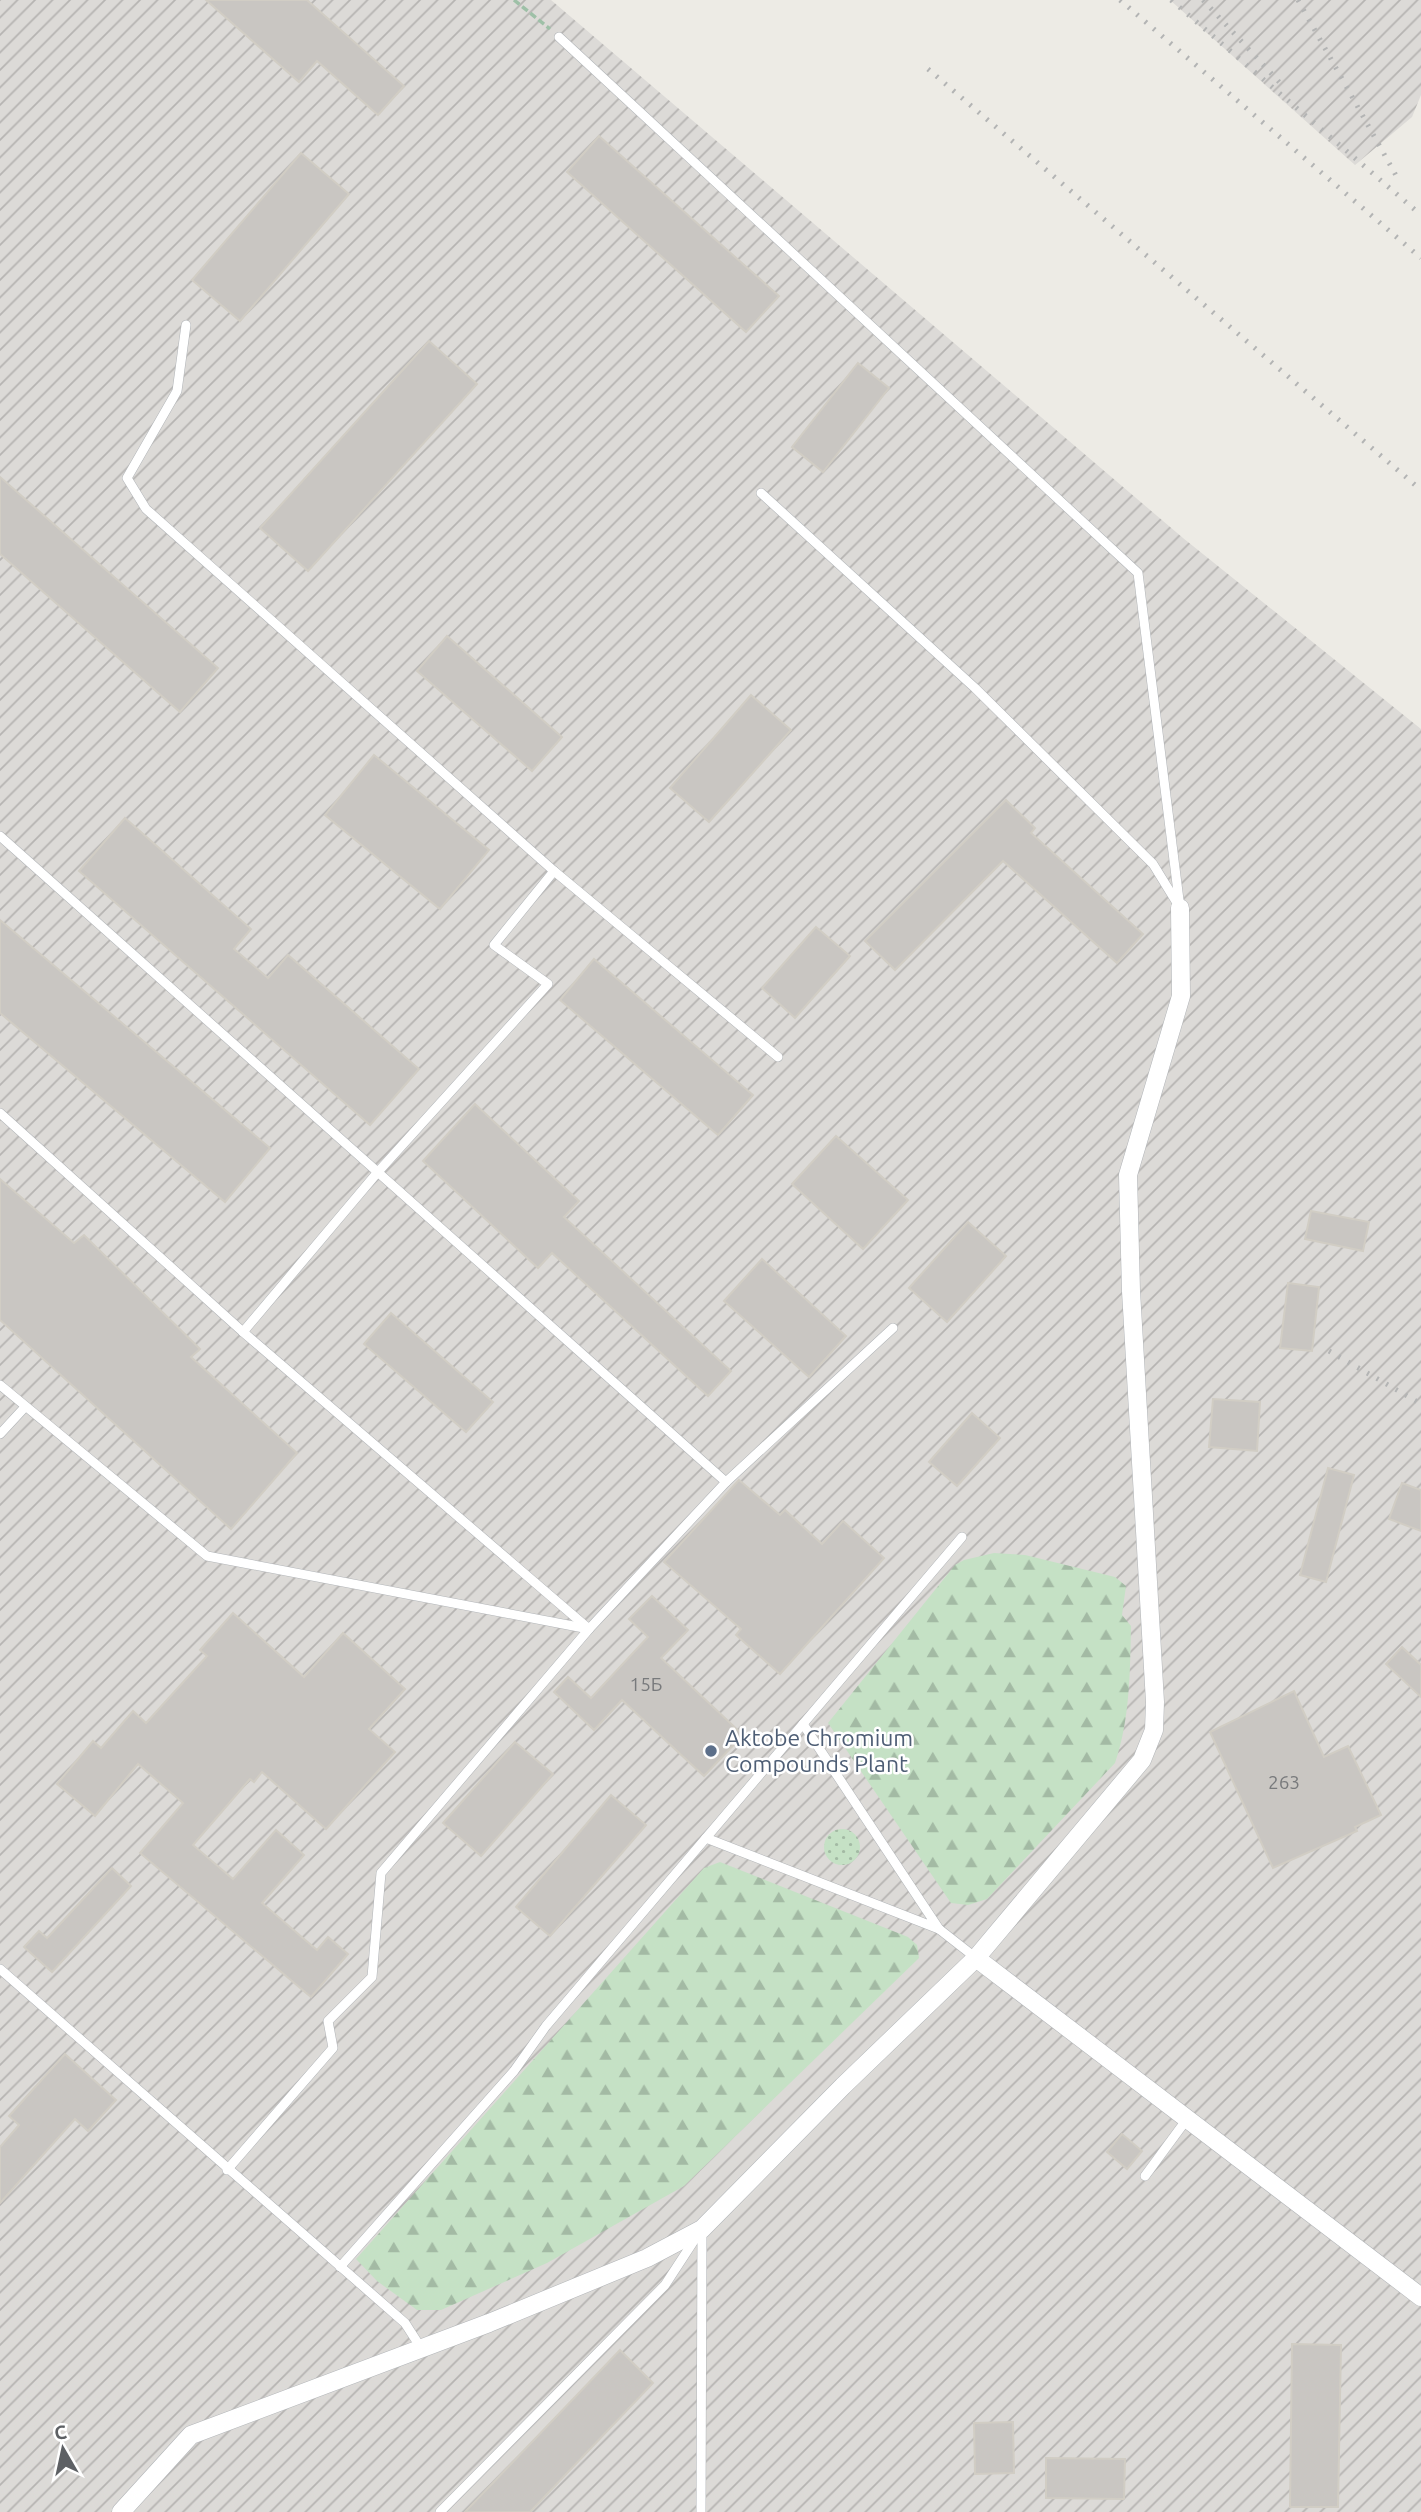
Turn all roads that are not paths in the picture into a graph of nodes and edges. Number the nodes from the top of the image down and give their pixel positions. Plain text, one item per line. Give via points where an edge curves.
1 (559, 37) road end
2 (186, 325) dead end
3 (761, 493) dead end
4 (0, 836) edge
5 (554, 870) junction
6 (1180, 908) junction
7 (778, 1057) dead end
8 (0, 1113) edge
9 (377, 1173) junction
10 (892, 1328) dead end
11 (243, 1332) junction
12 (0, 1385) edge
13 (25, 1407) junction
14 (0, 1434) edge
15 (726, 1482) junction
16 (962, 1537) dead end
17 (589, 1629) junction
18 (803, 1724) junction
19 (706, 1838) junction
20 (939, 1929) junction
21 (976, 1958) junction
22 (0, 1969) edge
23 (1186, 2119) junction
24 (226, 2170) junction
25 (1145, 2176) dead end
26 (702, 2229) junction
27 (340, 2267) junction
28 (1421, 2297) edge
29 (421, 2348) junction
30 (121, 2512) edge
31 (440, 2512) edge
32 (701, 2512) edge

1 - 6 lane via 1138,573
2 - 5 lane via 177,391 127,478 146,509
3 - 6 lane via 975,688 1134,845 1153,864
4 - 9 lane
5 - 7 lane
5 - 9 lane via 494,945 548,984
6 - 21 street via 1181,996 1128,1175 1154,1730 1142,1760
8 - 11 lane
9 - 11 lane
9 - 15 lane
10 - 15 lane
11 - 17 lane
12 - 13 lane
13 - 14 lane
13 - 17 lane via 207,1556
15 - 17 lane
16 - 18 lane
17 - 24 lane via 381,1873 372,1977 328,2021 332,2048
18 - 19 lane
18 - 20 lane
19 - 20 lane
19 - 27 lane via 546,2026 514,2071
20 - 21 lane
21 - 23 street
21 - 26 street
22 - 24 lane
23 - 25 lane
23 - 28 street
24 - 27 lane
26 - 29 street via 647,2259
26 - 31 lane via 665,2285
26 - 32 lane
27 - 29 lane via 405,2323
29 - 30 street via 191,2435

